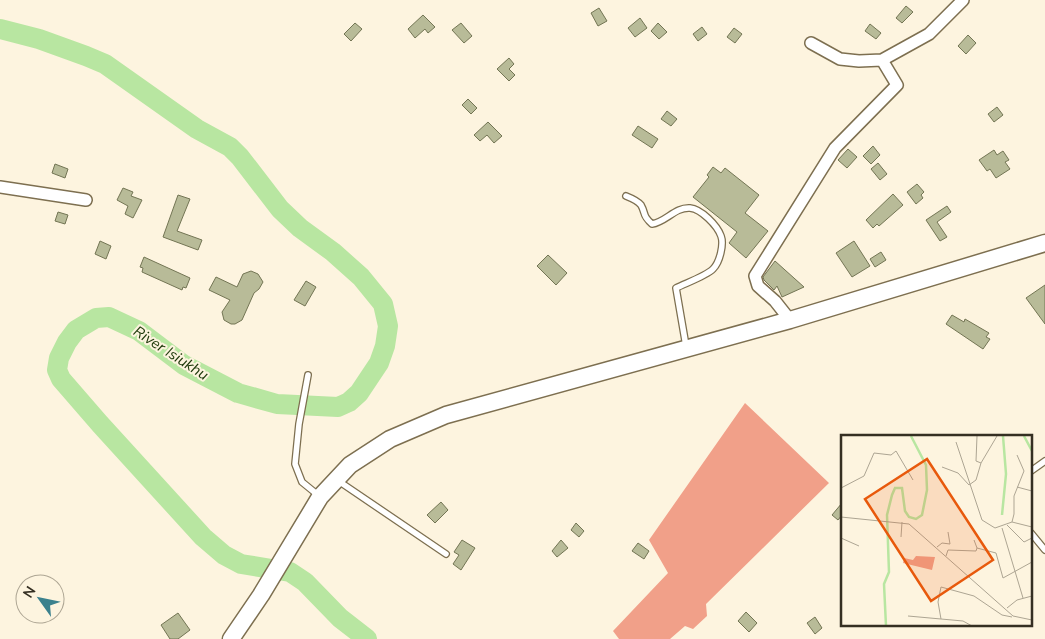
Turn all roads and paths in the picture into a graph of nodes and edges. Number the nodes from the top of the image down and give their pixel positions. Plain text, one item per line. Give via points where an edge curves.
1 (963, 0) edge
2 (811, 43) dead end
3 (882, 60) junction
4 (0, 187) edge
5 (626, 196) dead end
6 (86, 200) dead end
7 (1045, 243) edge
8 (790, 320) junction
9 (686, 348) junction
10 (308, 375) dead end
11 (1045, 461) edge
12 (1032, 470) edge
13 (336, 479) junction
14 (320, 497) junction
15 (1032, 534) edge
16 (1045, 550) edge
17 (446, 554) dead end
18 (231, 639) edge

1 - 3 street via 929,34
2 - 3 street via 840,59
3 - 8 street via 897,85 835,148 755,276 758,286
4 - 6 street
5 - 9 lane via 642,206 644,217 652,224 681,208 693,208 722,237 717,263 712,270 676,288
7 - 8 main road
8 - 9 main road
9 - 13 main road via 446,415 390,439 350,465
10 - 14 lane via 295,464 302,482
11 - 12 lane
13 - 14 main road
13 - 17 lane
14 - 18 main road
15 - 16 lane

